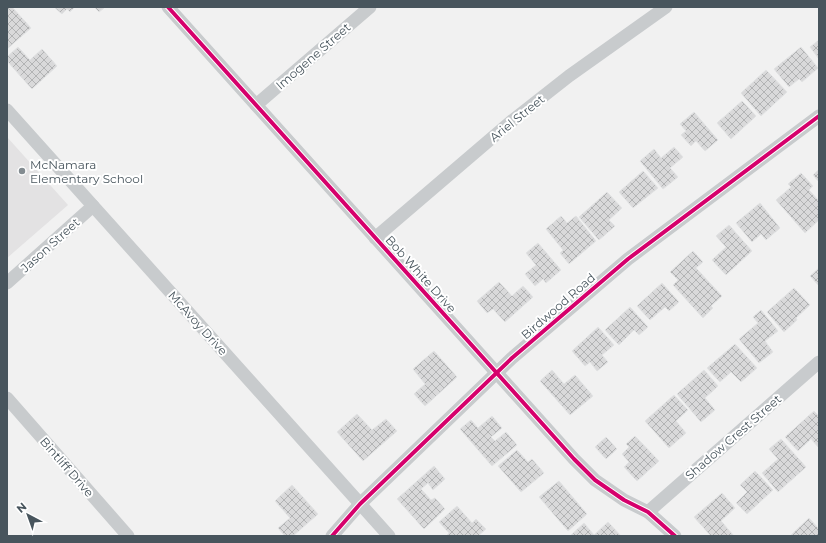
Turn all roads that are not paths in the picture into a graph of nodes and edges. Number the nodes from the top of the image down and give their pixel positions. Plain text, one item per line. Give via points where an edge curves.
1 (168, 7) edge
2 (370, 7) edge
3 (666, 7) edge
4 (256, 105) junction
5 (7, 110) edge
6 (819, 116) edge
7 (93, 206) junction
8 (375, 238) junction
9 (7, 283) edge
10 (819, 362) edge
11 (495, 373) junction
12 (7, 398) edge
13 (360, 504) junction
14 (648, 512) junction
15 (128, 536) edge
16 (332, 536) edge
17 (388, 536) edge
18 (675, 536) edge

1 - 4 street, Bob White Drive
2 - 4 street, Imogene Street
3 - 8 street, Ariel Street via 569,76 513,120
4 - 8 street, Bob White Drive
5 - 7 street, McAvoy Drive
6 - 11 street, Birdwood Road via 628,259
7 - 9 street, Jason Street
7 - 13 street, McAvoy Drive
8 - 11 street, Bob White Drive
10 - 14 street, Shadow Crest Street
11 - 13 street, Birdwood Road
11 - 14 street, Bob White Drive via 596,480 624,500
12 - 15 street, Bintliff Drive
13 - 16 street, Birdwood Road
13 - 17 street, McAvoy Drive
14 - 18 street, Bob White Drive

